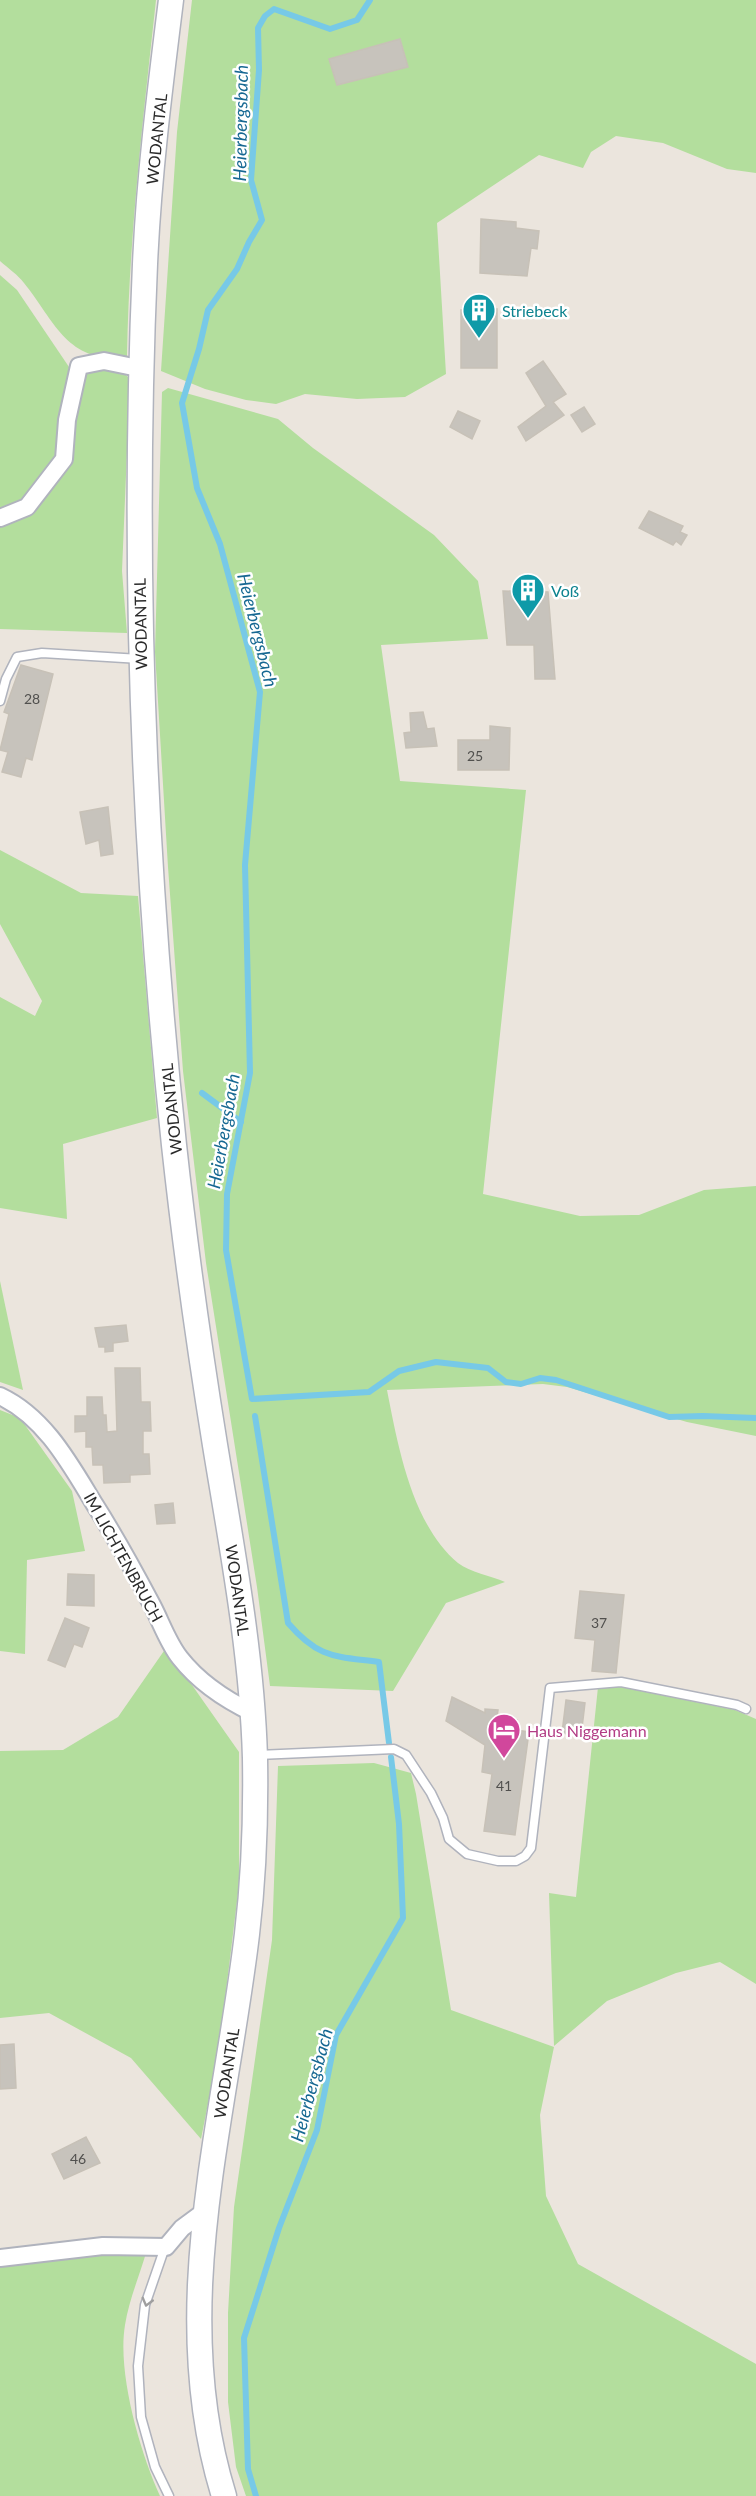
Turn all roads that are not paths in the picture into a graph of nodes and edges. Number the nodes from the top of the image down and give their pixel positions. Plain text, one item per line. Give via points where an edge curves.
1 (171, 0) edge
2 (143, 369) junction
3 (0, 518) edge
4 (140, 659) junction
5 (0, 701) edge
6 (0, 1396) edge
7 (746, 1709) dead end
8 (253, 1713) junction
9 (255, 1755) junction
10 (204, 2211) junction
11 (166, 2247) junction
12 (0, 2258) edge
13 (169, 2496) edge
14 (224, 2496) edge

1 - 2 main road, WODANTAL via 153,150
2 - 3 street via 104,361 79,366 67,420 64,459 27,507
2 - 4 main road, WODANTAL via 139,440
4 - 5 lane via 42,653 17,657
4 - 8 main road, WODANTAL via 151,878 174,1149 192,1297 238,1578
6 - 8 street, IM LICHTENBRUCH via 42,1426 74,1469 179,1657 206,1683
7 - 9 lane via 621,1682 550,1688 531,1848 516,1861 498,1862 467,1854 449,1839 431,1793 406,1755 394,1749
8 - 9 main road, WODANTAL
9 - 10 main road, WODANTAL via 256,1833 246,1936
10 - 11 street
10 - 14 main road, WODANTAL via 199,2275 200,2363 214,2466
11 - 12 street via 103,2246
11 -> 13 lane via 145,2305 138,2366 141,2417 155,2467

